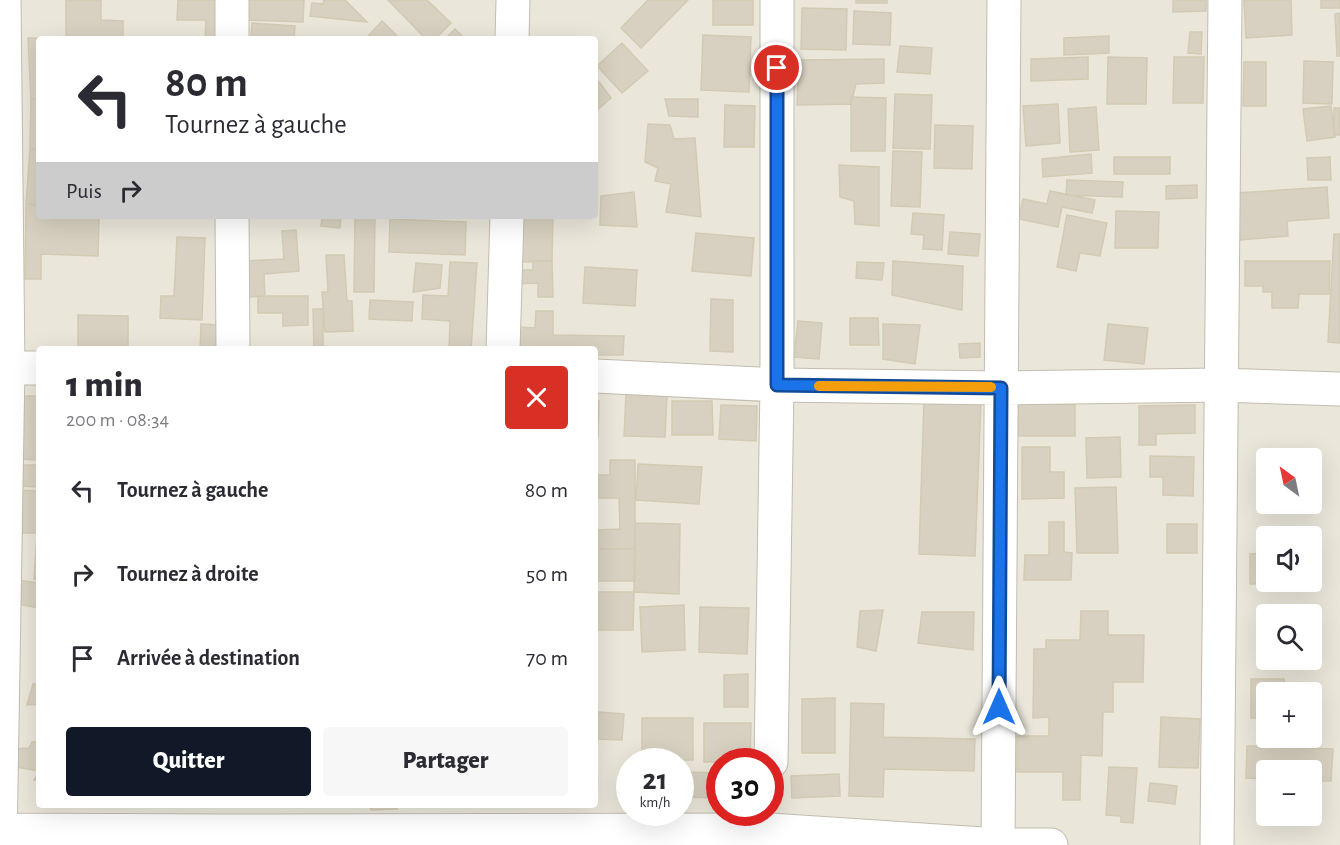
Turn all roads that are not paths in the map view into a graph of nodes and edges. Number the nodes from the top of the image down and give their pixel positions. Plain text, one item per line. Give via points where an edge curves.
1 (4, 0) edge
2 (232, 0) edge
3 (513, 0) edge
4 (777, 0) edge
5 (1004, 0) edge
6 (1225, 0) edge
7 (232, 36) edge
8 (512, 36) edge
9 (232, 219) edge
10 (507, 219) edge
11 (233, 346) edge
12 (503, 346) edge
13 (16, 368) edge
14 (598, 376) edge
15 (777, 385) junction
16 (1220, 385) junction
17 (1001, 388) junction
18 (1340, 389) edge
19 (771, 748) edge
20 (223, 827) edge
21 (500, 827) edge
22 (770, 829) edge
23 (0, 830) edge
24 (0, 845) edge
25 (998, 845) edge
26 (1051, 845) edge
27 (1216, 845) edge

1 - 13 street
2 - 7 street
3 - 8 street
4 - 15 street
5 - 17 street
6 - 16 street
9 - 11 street
10 - 12 street
13 - 23 street
14 - 15 street
15 - 17 street
15 - 19 street
16 - 17 street
16 - 18 street
16 - 27 street
17 - 25 street
20 - 21 street
20 - 23 street
21 - 22 street
22 - 25 street
23 - 24 street
25 - 26 street

